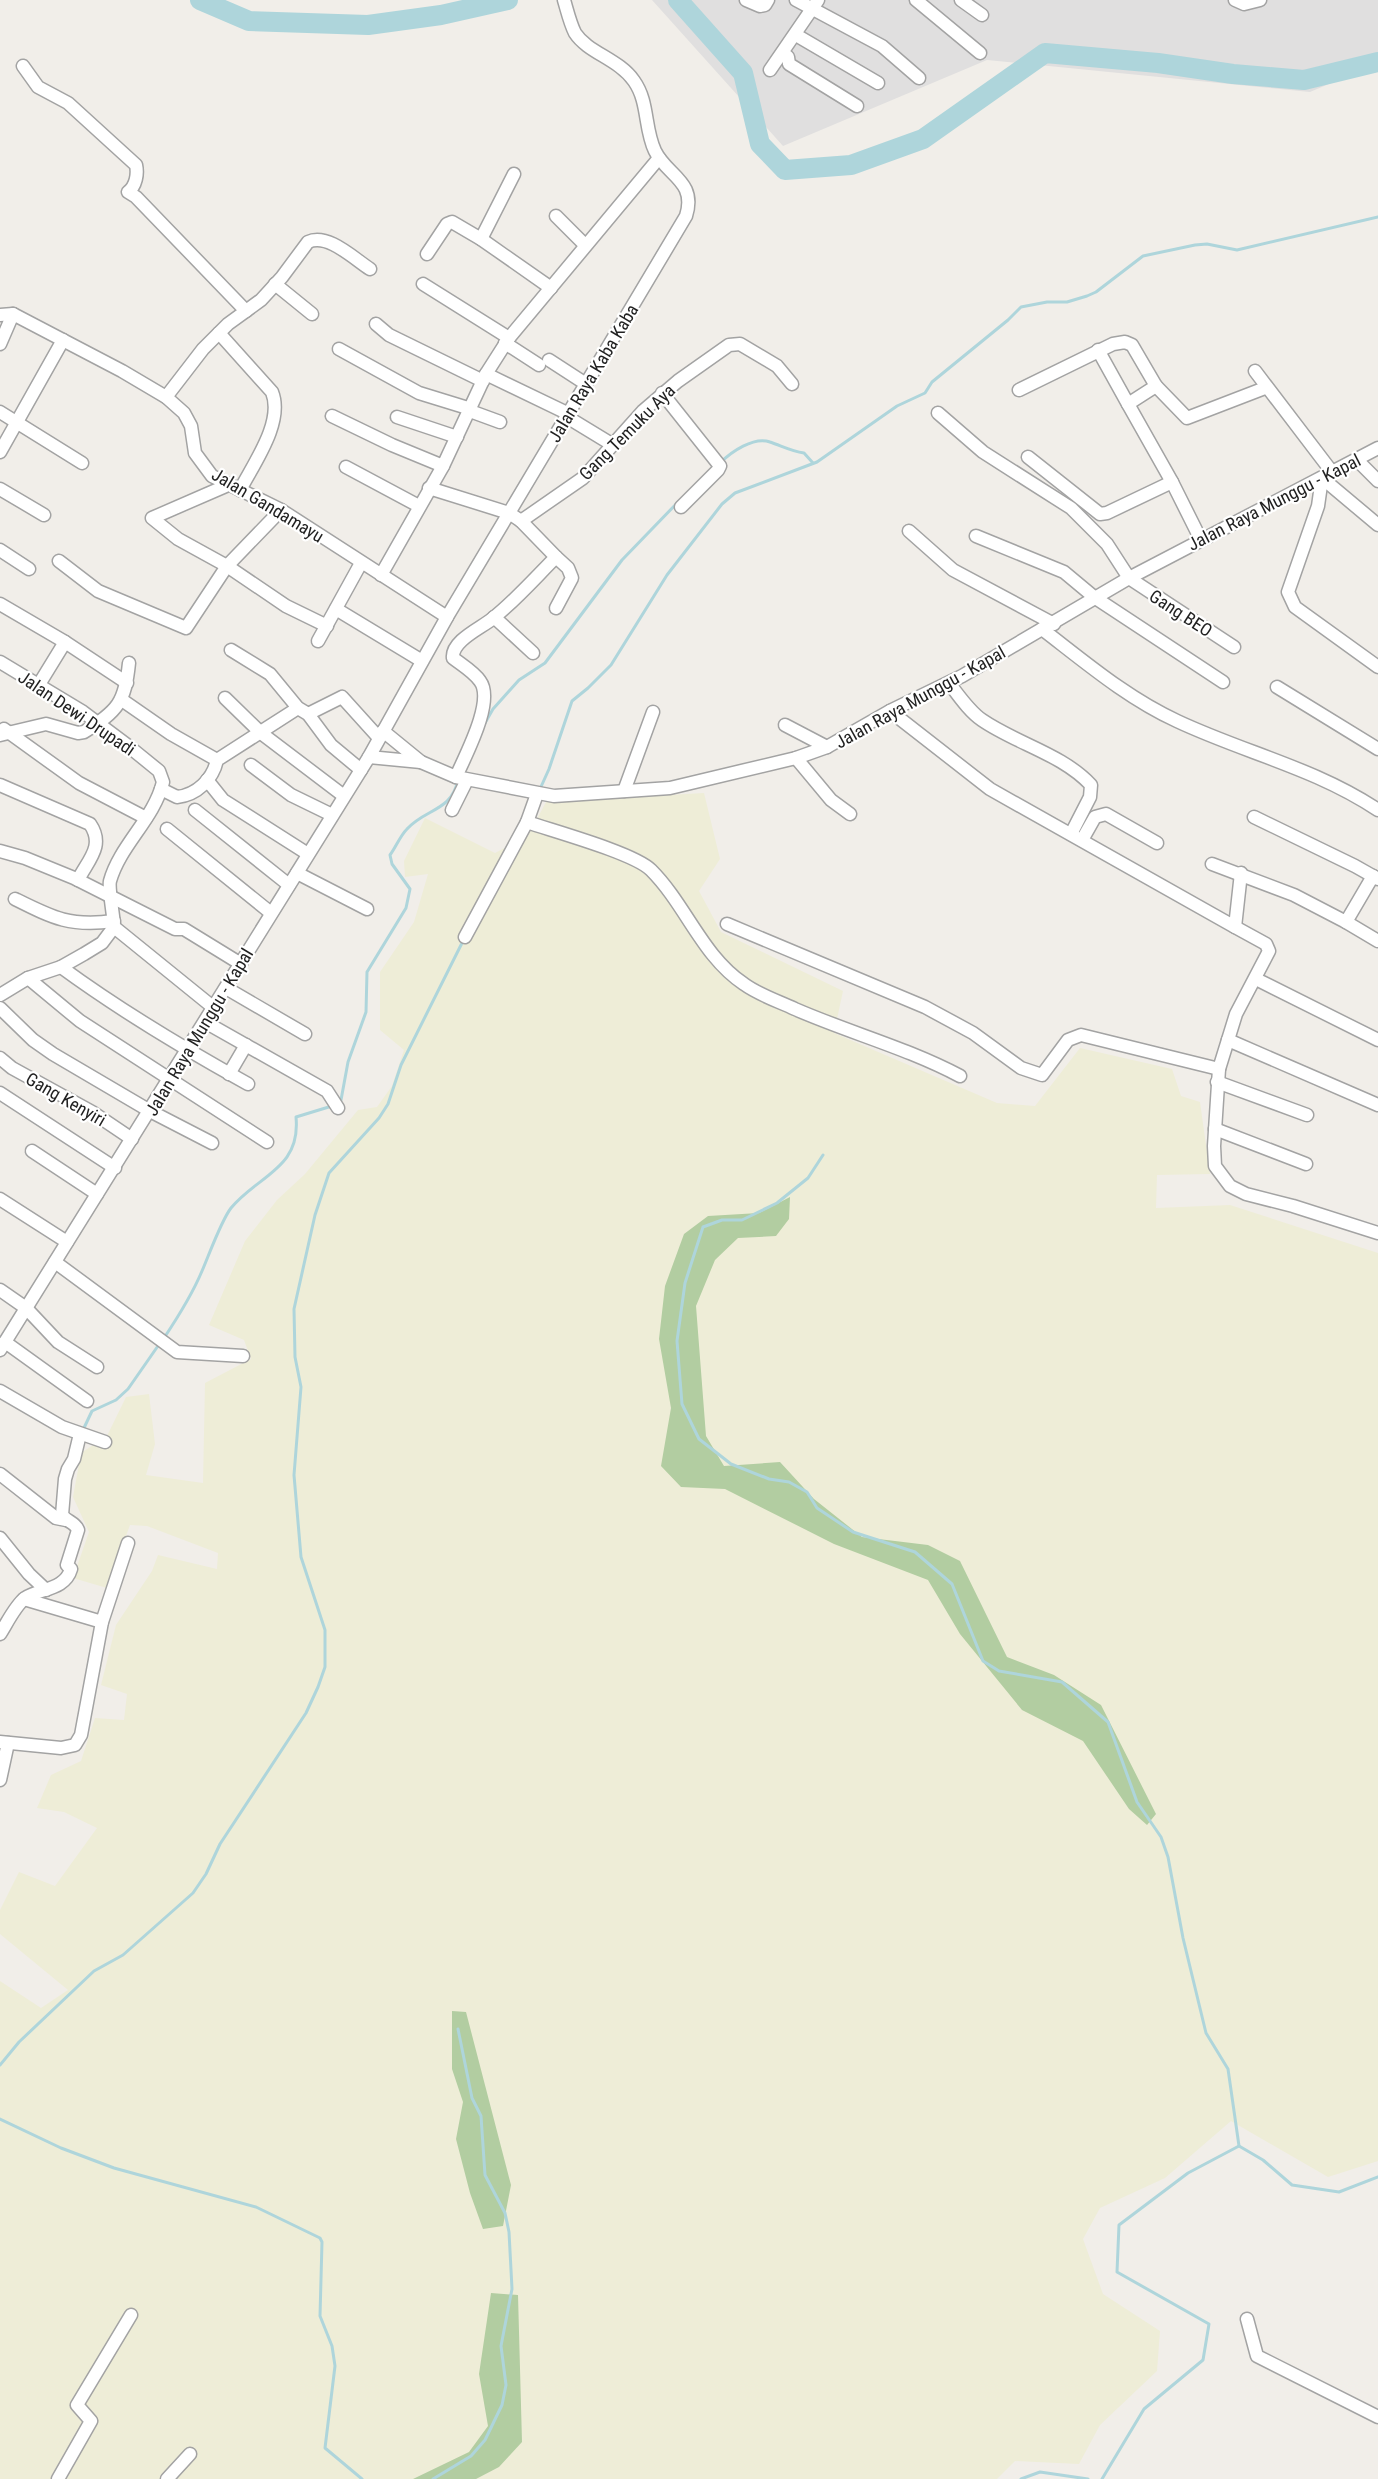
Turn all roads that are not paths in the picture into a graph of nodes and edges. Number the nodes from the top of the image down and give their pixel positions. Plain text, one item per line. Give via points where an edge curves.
1 (564, 0) edge
2 (746, 0) edge
3 (768, 0) edge
4 (796, 0) edge
5 (916, 0) edge
6 (961, 0) edge
7 (1234, 0) edge
8 (1260, 0) edge
9 (815, 4) edge
10 (982, 14) dead end
11 (796, 35) junction
12 (980, 53) dead end
13 (783, 54) junction
14 (23, 66) dead end
15 (770, 70) dead end
16 (919, 78) dead end
17 (878, 83) dead end
18 (857, 106) dead end
19 (659, 158) junction
20 (514, 174) dead end
21 (556, 216) dead end
22 (481, 239) junction
23 (585, 245) junction
24 (427, 254) dead end
25 (370, 269) dead end
26 (275, 284) junction
27 (423, 284) dead end
28 (551, 288) junction
29 (246, 311) junction
30 (312, 314) dead end
31 (6, 315) edge
32 (376, 324) dead end
33 (219, 333) junction
34 (63, 340) junction
35 (507, 340) junction
36 (0, 344) edge
37 (340, 349) dead end
38 (1098, 350) junction
39 (1255, 371) dead end
40 (485, 377) junction
41 (586, 384) junction
42 (792, 384) dead end
43 (1156, 386) junction
44 (1265, 388) junction
45 (1018, 390) dead end
46 (662, 393) junction
47 (166, 397) junction
48 (1128, 404) junction
49 (470, 410) junction
50 (0, 412) edge
51 (938, 413) dead end
52 (568, 415) junction
53 (332, 416) dead end
54 (398, 417) dead end
55 (17, 421) junction
56 (500, 422) dead end
57 (457, 438) junction
58 (613, 445) junction
59 (1378, 448) edge
60 (0, 452) edge
61 (1028, 457) dead end
62 (1356, 460) junction
63 (82, 463) dead end
64 (443, 466) junction
65 (346, 467) dead end
66 (1327, 475) junction
67 (1378, 481) edge
68 (1172, 482) junction
69 (234, 488) junction
70 (429, 488) junction
71 (0, 489) edge
72 (419, 506) junction
73 (681, 507) dead end
74 (280, 510) junction
75 (509, 513) junction
76 (44, 515) dead end
77 (521, 521) junction
78 (1378, 525) edge
79 (909, 531) dead end
80 (976, 536) dead end
81 (1201, 540) junction
82 (0, 550) edge
83 (556, 557) junction
84 (59, 561) dead end
85 (361, 563) junction
86 (227, 566) junction
87 (30, 569) dead end
88 (381, 575) junction
89 (1128, 578) junction
90 (1094, 598) junction
91 (0, 604) edge
92 (556, 608) dead end
93 (336, 609) junction
94 (447, 617) junction
95 (494, 617) junction
96 (327, 626) junction
97 (1048, 627) junction
98 (439, 632) junction
99 (318, 641) dead end
100 (65, 642) junction
101 (457, 645) junction
102 (1234, 647) dead end
103 (231, 650) dead end
104 (533, 653) dead end
105 (422, 661) junction
106 (0, 662) edge
107 (129, 663) dead end
108 (1378, 667) edge
109 (949, 682) junction
110 (1223, 682) dead end
111 (127, 683) junction
112 (38, 686) junction
113 (1278, 687) dead end
114 (225, 698) dead end
115 (122, 700) junction
116 (304, 711) junction
117 (890, 711) junction
118 (653, 712) dead end
119 (97, 722) junction
120 (786, 724) dead end
121 (3, 731) edge
122 (261, 733) junction
123 (381, 735) junction
124 (827, 748) junction
125 (1378, 749) edge
126 (369, 757) junction
127 (796, 758) junction
128 (217, 760) junction
129 (421, 762) junction
130 (251, 765) dead end
131 (360, 770) junction
132 (462, 778) junction
133 (210, 783) junction
134 (0, 785) edge
135 (161, 790) junction
136 (624, 791) junction
137 (538, 794) junction
138 (344, 796) junction
139 (195, 810) dead end
140 (452, 810) dead end
141 (1378, 810) edge
142 (850, 814) dead end
143 (332, 815) junction
144 (1254, 817) dead end
145 (146, 818) junction
146 (527, 822) junction
147 (168, 829) dead end
148 (1077, 837) junction
149 (1157, 843) dead end
150 (0, 851) edge
151 (308, 854) junction
152 (1212, 864) dead end
153 (297, 873) junction
154 (1241, 874) junction
155 (1375, 878) edge
156 (78, 880) junction
157 (289, 885) junction
158 (112, 897) junction
159 (15, 900) dead end
160 (367, 909) dead end
161 (271, 913) junction
162 (1346, 922) junction
163 (114, 924) junction
164 (727, 924) dead end
165 (1235, 927) junction
166 (465, 937) dead end
167 (1378, 941) edge
168 (240, 964) junction
169 (61, 967) junction
170 (28, 978) junction
171 (1256, 979) junction
172 (226, 988) junction
173 (0, 995) edge
174 (0, 1008) edge
175 (214, 1008) junction
176 (205, 1022) junction
177 (305, 1034) dead end
178 (1228, 1040) junction
179 (1378, 1040) edge
180 (246, 1045) junction
181 (188, 1051) junction
182 (0, 1058) edge
183 (1219, 1069) junction
184 (230, 1074) junction
185 (960, 1076) dead end
186 (170, 1080) junction
187 (1217, 1082) junction
188 (248, 1084) dead end
189 (0, 1093) edge
190 (1378, 1105) edge
191 (338, 1108) dead end
192 (150, 1111) junction
193 (1308, 1115) dead end
194 (1215, 1129) junction
195 (132, 1139) junction
196 (267, 1142) dead end
197 (212, 1144) dead end
198 (32, 1151) dead end
199 (1306, 1164) dead end
200 (115, 1168) junction
201 (98, 1194) junction
202 (0, 1199) edge
203 (1378, 1233) edge
204 (67, 1242) junction
205 (55, 1262) junction
206 (0, 1290) edge
207 (26, 1308) junction
208 (3, 1346) edge
209 (243, 1356) dead end
210 (97, 1367) dead end
211 (0, 1391) edge
212 (87, 1402) dead end
213 (80, 1434) junction
214 (105, 1442) dead end
215 (0, 1474) edge
216 (66, 1520) junction
217 (0, 1538) edge
218 (128, 1542) dead end
219 (46, 1590) junction
220 (24, 1599) junction
221 (102, 1622) junction
222 (0, 1634) edge
223 (4, 1742) edge
224 (0, 1780) edge
225 (130, 2315) dead end
226 (1247, 2319) dead end
227 (1378, 2417) edge
228 (190, 2454) dead end
229 (58, 2479) edge
230 (168, 2479) edge

1 - 19 street, Jalan Raya Kaba Kaba via 576,34 618,64 635,82 646,107 650,138
2 - 3 street via 760,6
4 - 9 street
5 - 12 street
6 - 10 street
7 - 8 street via 1244,4
9 - 11 street
9 - 16 street via 889,50
11 - 13 street
11 - 17 street
13 - 15 street
13 - 18 street via 788,57 789,64
14 - 29 street via 38,86 68,103 136,164 136,180 128,192
19 - 23 street
19 - 41 street, Jalan Raya Kaba Kaba via 683,182 688,200 686,216
20 - 22 street
21 - 23 street
22 - 24 street via 449,222
22 - 28 street
23 - 28 street
25 - 26 street via 328,242 313,239
26 - 29 street
26 - 30 street
27 - 35 street
28 - 35 street
29 - 33 street
31 - 34 street, Jalan Gandamayu
31 - 36 street
32 - 40 street via 390,335
33 - 47 street
33 - 69 street via 272,392 276,401 270,432
34 - 47 street, Jalan Gandamayu
34 - 55 street
35 - 40 street
35 - 41 street
37 - 49 street via 419,393
38 - 43 street via 1117,342 1128,343
38 - 45 street
38 - 48 street
39 - 44 street
40 - 49 street
40 - 52 street
41 - 52 street, Jalan Raya Kaba Kaba
42 - 46 street, Gang Temuku Aya via 777,366 736,343 703,362
43 - 44 street via 1187,418
43 - 48 street
44 - 66 street
46 - 58 street, Gang Temuku Aya
46 - 73 street via 718,463 718,470
47 - 69 street, Jalan Gandamayu via 188,420 200,462 212,476
48 - 68 street
49 - 56 street
49 - 57 street
50 - 55 street
51 - 89 street via 983,452 1071,508 1107,544
52 - 58 street
52 - 75 street, Jalan Raya Kaba Kaba
53 - 64 street
54 - 57 street
55 - 60 street
55 - 63 street
57 - 64 street
58 - 77 street, Gang Temuku Aya via 583,478
59 - 62 street, Jalan Raya Munggu - Kapal
61 - 68 street via 1100,514
62 - 66 street, Jalan Raya Munggu - Kapal
62 - 67 street
64 - 70 street
65 - 72 street
66 - 78 street
66 - 81 street, Jalan Raya Munggu - Kapal
66 - 108 street via 1289,585 1290,600 1295,607
68 - 81 street
69 - 74 street, Jalan Gandamayu
69 - 86 street via 152,518 178,539
70 - 72 street
70 - 75 street
71 - 76 street
72 - 88 street
74 - 85 street, Jalan Gandamayu
74 - 86 street
75 - 77 street
75 - 94 street, Jalan Raya Kaba Kaba
77 - 83 street
79 - 97 street via 953,570
80 - 90 street via 1064,572
81 - 89 street, Jalan Raya Munggu - Kapal
82 - 87 street
83 - 92 street via 568,568 572,578
83 - 95 street
84 - 86 street via 98,591 186,628
85 - 88 street, Jalan Gandamayu
85 - 93 street
86 - 96 street via 286,606
88 - 94 street, Jalan Gandamayu
89 - 90 street, Jalan Raya Munggu - Kapal
89 - 102 street, Gang BEO
90 - 97 street, Jalan Raya Munggu - Kapal
90 - 110 street
91 - 100 street
93 - 96 street
93 - 105 street
94 - 98 street, Jalan Raya Kaba Kaba
95 - 101 street
95 - 104 street
96 - 99 street
97 - 109 street, Jalan Raya Munggu - Kapal
97 - 141 street via 1120,689 1176,721 1301,769 1349,791
98 - 101 street
98 - 105 street, Jalan Raya Kaba Kaba
100 - 111 street
100 - 112 street
101 - 132 street via 453,658 481,681 484,702
103 - 116 street via 270,674
105 - 123 street, Jalan Raya Kaba Kaba
106 - 112 street, Jalan Dewi Drupadi
107 - 111 street
109 - 117 street, Jalan Raya Munggu - Kapal
109 - 148 street via 981,719 1060,761 1091,785
111 - 115 street
112 - 119 street, Jalan Dewi Drupadi
113 - 125 street
114 - 122 street
115 - 119 street via 118,707
115 - 128 street via 171,734
116 - 122 street
116 - 123 street, Jalan Raya Munggu - Kapal via 342,696
116 - 131 street via 331,745
117 - 124 street, Jalan Raya Munggu - Kapal
117 - 148 street via 990,789
118 - 136 street
119 - 121 street via 78,733 46,724
119 - 135 street, Jalan Dewi Drupadi via 159,771 163,782
120 - 124 street
121 - 145 street via 78,783
122 - 128 street
122 - 138 street
123 - 126 street, Jalan Raya Kaba Kaba
123 - 129 street, Jalan Raya Munggu - Kapal
124 - 127 street, Jalan Raya Munggu - Kapal
126 - 129 street, Jalan Raya Munggu - Kapal
126 - 131 street, Jalan Raya Munggu - Kapal
127 - 136 street, Jalan Raya Munggu - Kapal via 670,788
127 - 142 street via 831,800
128 - 133 street
129 - 132 street, Jalan Raya Munggu - Kapal
130 - 143 street via 291,795
131 - 138 street, Jalan Raya Munggu - Kapal
132 - 137 street, Jalan Raya Munggu - Kapal
132 - 140 street
133 - 135 street via 186,796 177,797
133 - 151 street via 223,800
134 - 156 street via 90,824 97,846
135 - 145 street
136 - 137 street, Jalan Raya Munggu - Kapal via 554,796
137 - 146 street
138 - 143 street, Jalan Raya Munggu - Kapal
139 - 157 street
143 - 151 street, Jalan Raya Munggu - Kapal
144 - 155 street
145 - 158 street via 127,844 109,883
146 - 166 street
146 - 185 street via 642,863 673,896 722,967 744,984 839,1028 926,1058
147 - 161 street
148 - 149 street via 1095,817 1106,814
148 - 165 street
150 - 156 street
151 - 153 street, Jalan Raya Munggu - Kapal
152 - 154 street
153 - 157 street, Jalan Raya Munggu - Kapal
153 - 160 street
154 - 162 street via 1294,895
154 - 165 street
155 - 162 street
156 - 158 street
157 - 161 street, Jalan Raya Munggu - Kapal
158 - 163 street
158 - 168 street via 175,929 184,929
159 - 163 street via 60,920
161 - 168 street, Jalan Raya Munggu - Kapal
162 - 167 street
163 - 169 street via 102,943
163 - 175 street
164 - 183 street via 925,1007 973,1033 1021,1068 1042,1075 1068,1040 1081,1035
165 - 171 street via 1268,947 1268,956
168 - 172 street, Jalan Raya Munggu - Kapal
169 - 170 street
169 - 181 street
170 - 173 street
170 - 186 street via 80,1021
171 - 178 street via 1236,1014
171 - 179 street
172 - 175 street, Jalan Raya Munggu - Kapal
172 - 177 street
174 - 192 street via 47,1050
175 - 176 street, Jalan Raya Munggu - Kapal
176 - 180 street
176 - 181 street, Jalan Raya Munggu - Kapal
178 - 183 street
178 - 190 street
180 - 184 street
180 - 191 street via 327,1090
181 - 184 street
181 - 186 street, Jalan Raya Munggu - Kapal
182 - 195 street, Gang Kenyiri
183 - 187 street
184 - 188 street
186 - 192 street, Jalan Raya Munggu - Kapal
186 - 196 street
187 - 193 street
187 - 194 street
189 - 200 street
192 - 195 street, Jalan Raya Munggu - Kapal
192 - 197 street
194 - 199 street
194 - 203 street via 1215,1166 1230,1186 1246,1194
195 - 200 street, Jalan Raya Munggu - Kapal
198 - 201 street
200 - 201 street, Jalan Raya Munggu - Kapal
201 - 204 street, Jalan Raya Munggu - Kapal
202 - 204 street
204 - 205 street, Jalan Raya Munggu - Kapal
205 - 207 street, Jalan Raya Munggu - Kapal
205 - 209 street via 178,1352
206 - 207 street
207 - 208 street, Jalan Raya Munggu - Kapal
207 - 210 street via 58,1342
208 - 212 street
211 - 213 street
213 - 214 street
213 - 216 street via 65,1479 62,1515
215 - 216 street via 56,1518
216 - 219 street via 73,1522 78,1530 67,1565 71,1569 61,1584
217 - 219 street
218 - 221 street
219 - 220 street
220 - 221 street
220 - 222 street
221 - 223 street via 80,1735 75,1744 61,1748
223 - 224 street
225 - 229 street via 77,2405 91,2421
226 - 227 street via 1256,2356
228 - 230 street

